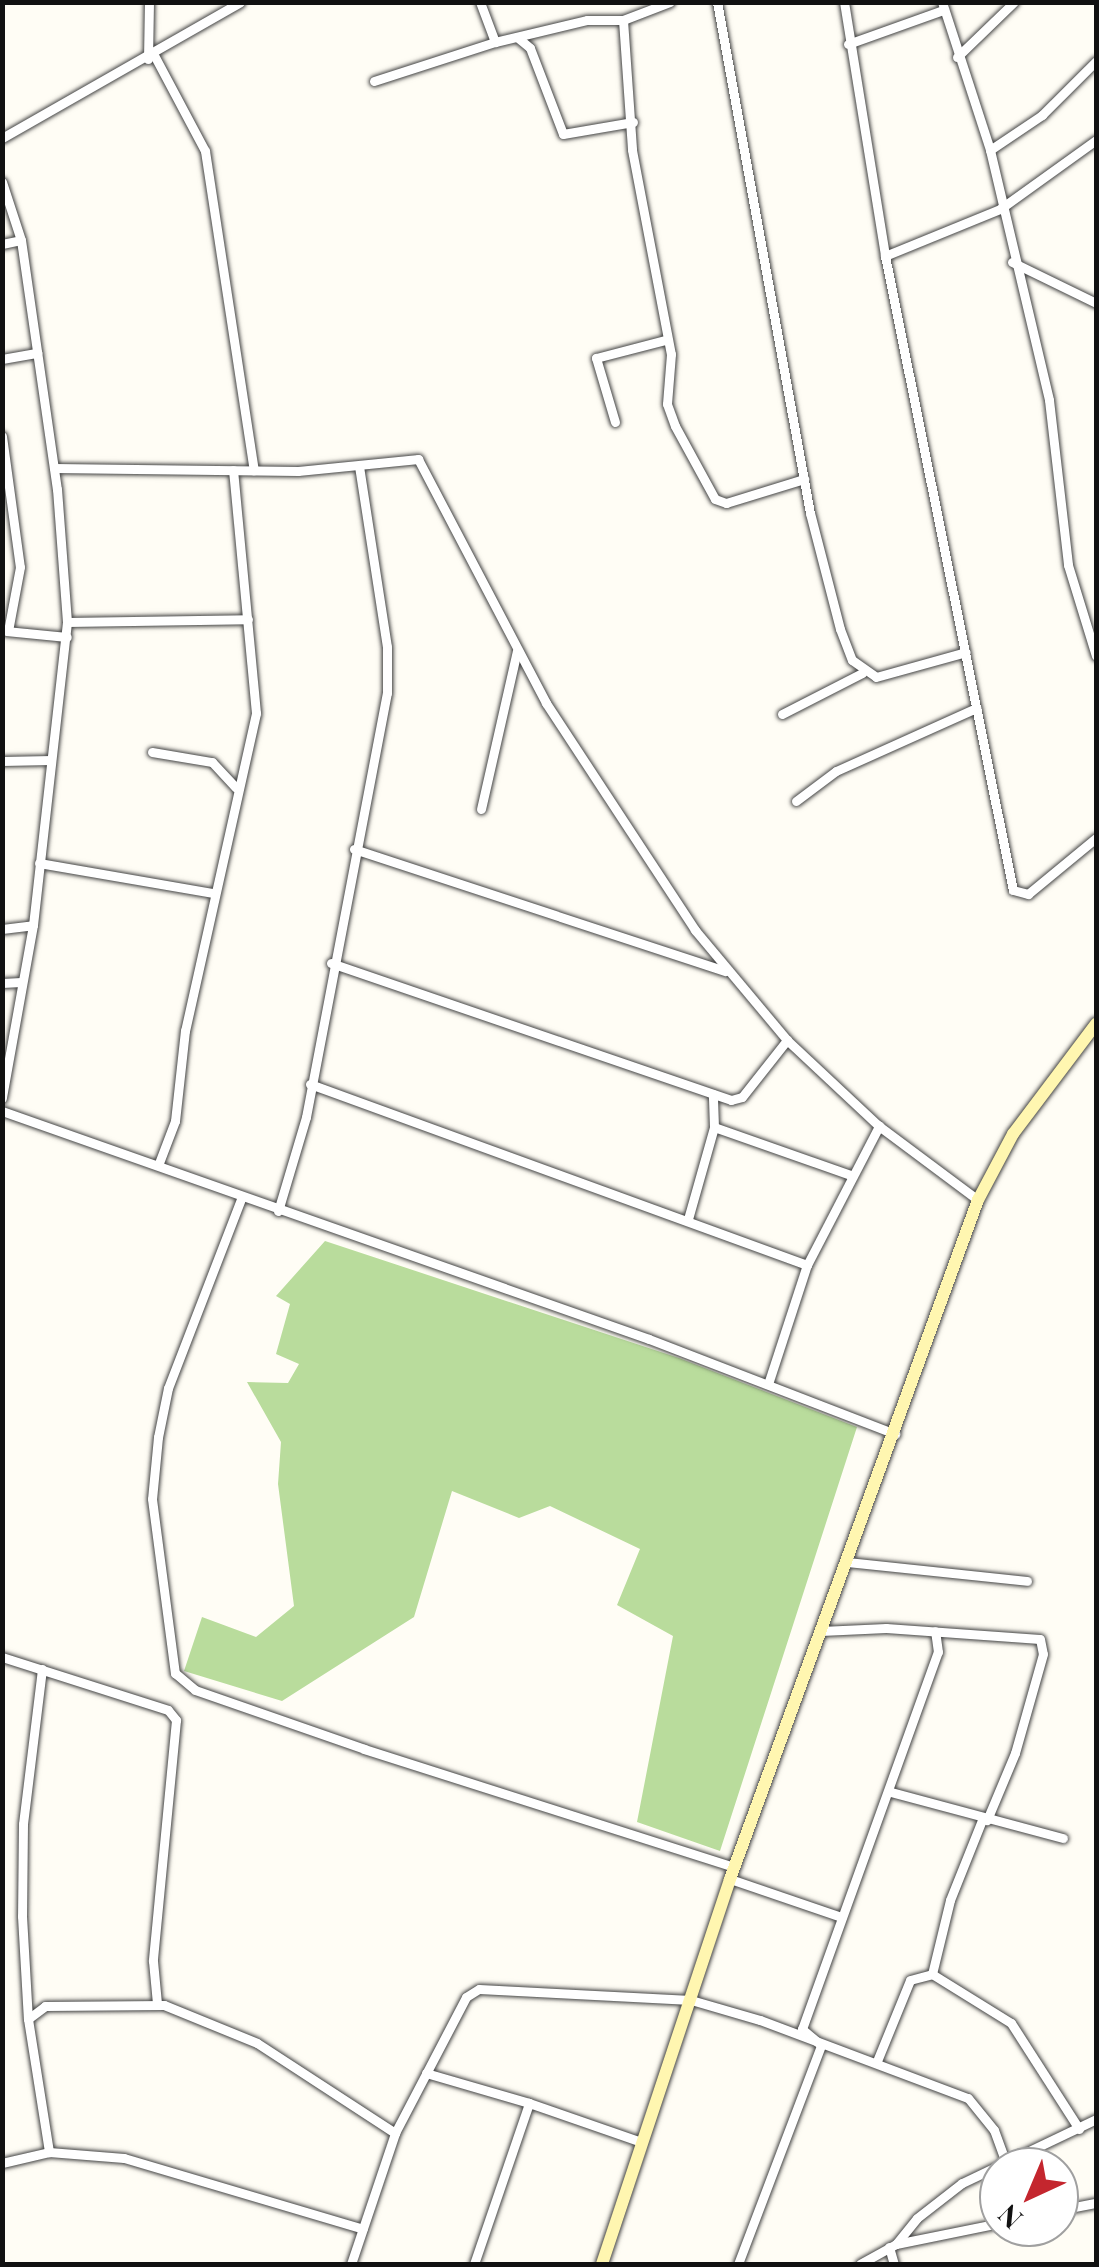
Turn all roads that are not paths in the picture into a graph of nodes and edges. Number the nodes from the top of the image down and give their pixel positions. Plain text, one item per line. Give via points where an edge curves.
1 (149, 2) edge
2 (240, 2) edge
3 (480, 2) edge
4 (670, 2) edge
5 (717, 2) edge
6 (844, 2) edge
7 (1012, 3) edge
8 (943, 6) edge
9 (623, 20) junction
10 (517, 36) junction
11 (495, 42) junction
12 (848, 44) junction
13 (151, 57) junction
14 (957, 57) junction
15 (1096, 61) edge
16 (374, 82) dead end
17 (633, 122) junction
18 (2, 138) edge
19 (1096, 140) edge
20 (990, 150) junction
21 (2, 182) edge
22 (1000, 209) junction
23 (21, 240) junction
24 (2, 244) edge
25 (884, 256) junction
26 (1012, 262) junction
27 (1096, 302) edge
28 (665, 340) junction
29 (37, 353) junction
30 (2, 360) edge
31 (616, 422) dead end
32 (2, 436) edge
33 (358, 467) junction
34 (54, 468) junction
35 (233, 470) junction
36 (254, 470) junction
37 (804, 480) junction
38 (248, 619) junction
39 (67, 622) junction
40 (5, 631) edge
41 (67, 637) junction
42 (517, 651) junction
43 (966, 652) junction
44 (1096, 656) edge
45 (862, 673) junction
46 (976, 708) junction
47 (782, 714) dead end
48 (152, 752) dead end
49 (51, 760) junction
50 (2, 761) edge
51 (236, 788) junction
52 (796, 801) dead end
53 (480, 809) dead end
54 (1096, 838) edge
55 (354, 849) junction
56 (39, 863) junction
57 (213, 892) junction
58 (34, 925) junction
59 (2, 929) edge
60 (332, 963) junction
61 (728, 972) junction
62 (21, 982) junction
63 (2, 983) edge
64 (1096, 1024) edge
65 (787, 1040) junction
66 (310, 1084) junction
67 (713, 1094) junction
68 (2, 1098) edge
69 (2, 1111) edge
70 (879, 1126) junction
71 (714, 1127) junction
72 (159, 1163) junction
73 (850, 1175) junction
74 (242, 1199) junction
75 (978, 1200) junction
76 (278, 1211) junction
77 (688, 1219) junction
78 (806, 1265) junction
79 (768, 1384) junction
80 (896, 1434) junction
81 (847, 1562) junction
82 (1027, 1581) dead end
83 (821, 1631) junction
84 (934, 1631) junction
85 (2, 1657) edge
86 (42, 1669) junction
87 (891, 1792) junction
88 (984, 1820) junction
89 (1063, 1838) dead end
90 (732, 1873) junction
91 (841, 1916) junction
92 (932, 1974) junction
93 (26, 1993) junction
94 (691, 2000) junction
95 (156, 2003) junction
96 (45, 2006) junction
97 (28, 2019) junction
98 (821, 2045) junction
99 (876, 2061) junction
100 (426, 2073) junction
101 (529, 2102) junction
102 (1096, 2119) edge
103 (1079, 2129) junction
104 (395, 2133) junction
105 (640, 2141) junction
106 (1000, 2147) edge
107 (1039, 2147) edge
108 (50, 2152) junction
109 (2, 2163) edge
110 (979, 2175) edge
111 (979, 2227) edge
112 (363, 2229) junction
113 (893, 2246) junction
114 (351, 2264) edge
115 (474, 2264) edge
116 (602, 2264) edge
117 (738, 2264) edge
118 (860, 2264) edge
119 (894, 2264) edge

1 - 13 street
2 - 13 street
3 - 11 street
4 - 9 street
5 - 37 street
6 - 12 street
7 - 14 street
8 - 12 street
8 - 14 street
9 - 10 street via 588,20
9 - 17 street
10 - 11 street
10 - 17 street via 530,48 563,134
11 - 16 street
12 - 25 street
13 - 18 street
13 - 36 street via 205,151
14 - 20 street
15 - 20 street via 1042,116
17 - 28 street via 632,150
19 - 22 street
20 - 22 street
21 - 23 street
22 - 25 street
22 - 26 street
23 - 24 street
23 - 29 street
25 - 43 street
26 - 27 street
26 - 44 street via 1049,400 1068,564
28 - 31 street via 596,358
28 - 37 street via 671,354 667,404 715,499 726,503
29 - 30 street
29 - 34 street
32 - 40 street via 20,568
33 - 36 street
33 - 42 street via 422,462 450,531
33 - 55 street via 388,677
34 - 35 street
34 - 39 street
35 - 36 street
35 - 38 street
37 - 45 street via 840,629
38 - 39 street
38 - 51 street via 256,713
39 - 41 street
40 - 41 street
41 - 49 street
42 - 53 street
42 - 61 street via 620,823
43 - 45 street via 876,676
43 - 46 street
45 - 47 street
46 - 52 street via 836,771
46 - 54 street via 1014,890 1028,894
48 - 51 street via 212,762
49 - 50 street
49 - 56 street
51 - 57 street
55 - 60 street
55 - 61 street
56 - 57 street
56 - 58 street
57 - 72 street via 174,1120
58 - 59 street
58 - 62 street
60 - 66 street
60 - 67 street
61 - 65 street
62 - 63 street
62 - 68 street
64 - 75 main road via 1013,1134
65 - 67 street via 742,1097
65 - 70 street
66 - 76 street
66 - 77 street
67 - 71 street
69 - 72 street
70 - 73 street
70 - 75 street
71 - 73 street
71 - 77 street
72 - 74 street
73 - 78 street
74 - 76 street
74 - 90 street via 168,1388 158,1436 152,1499 175,1672 195,1690
75 - 80 main road
76 - 79 street
77 - 78 street
78 - 79 street
79 - 80 street
80 - 81 main road
81 - 82 street
81 - 83 main road
83 - 84 street
83 - 90 main road
84 - 87 street via 938,1652
84 - 88 street via 1043,1642 1015,1753
85 - 86 street
86 - 93 street via 22,1824
86 - 95 street via 168,1710 176,1720 153,1960
87 - 88 street
87 - 91 street
88 - 89 street
88 - 92 street via 950,1900
90 - 91 street
90 - 94 main road
91 - 98 street via 802,2029
92 - 99 street via 910,1980
92 - 103 street via 1011,2023
93 - 96 street
93 - 97 street
94 - 98 street
94 - 100 street via 474,1990
94 - 105 main road
95 - 96 street
95 - 104 street via 258,2044
96 - 97 street
97 - 108 street
98 - 99 street
98 - 117 street
99 - 106 street via 968,2098
100 - 101 street
100 - 104 street
101 - 105 street
101 - 115 street
102 - 103 street
103 - 107 street
104 - 112 street
105 - 116 main road
108 - 109 street
108 - 112 street via 177,2169
110 - 113 street via 917,2218
111 - 113 street
112 - 114 street
113 - 118 street
113 - 119 street

